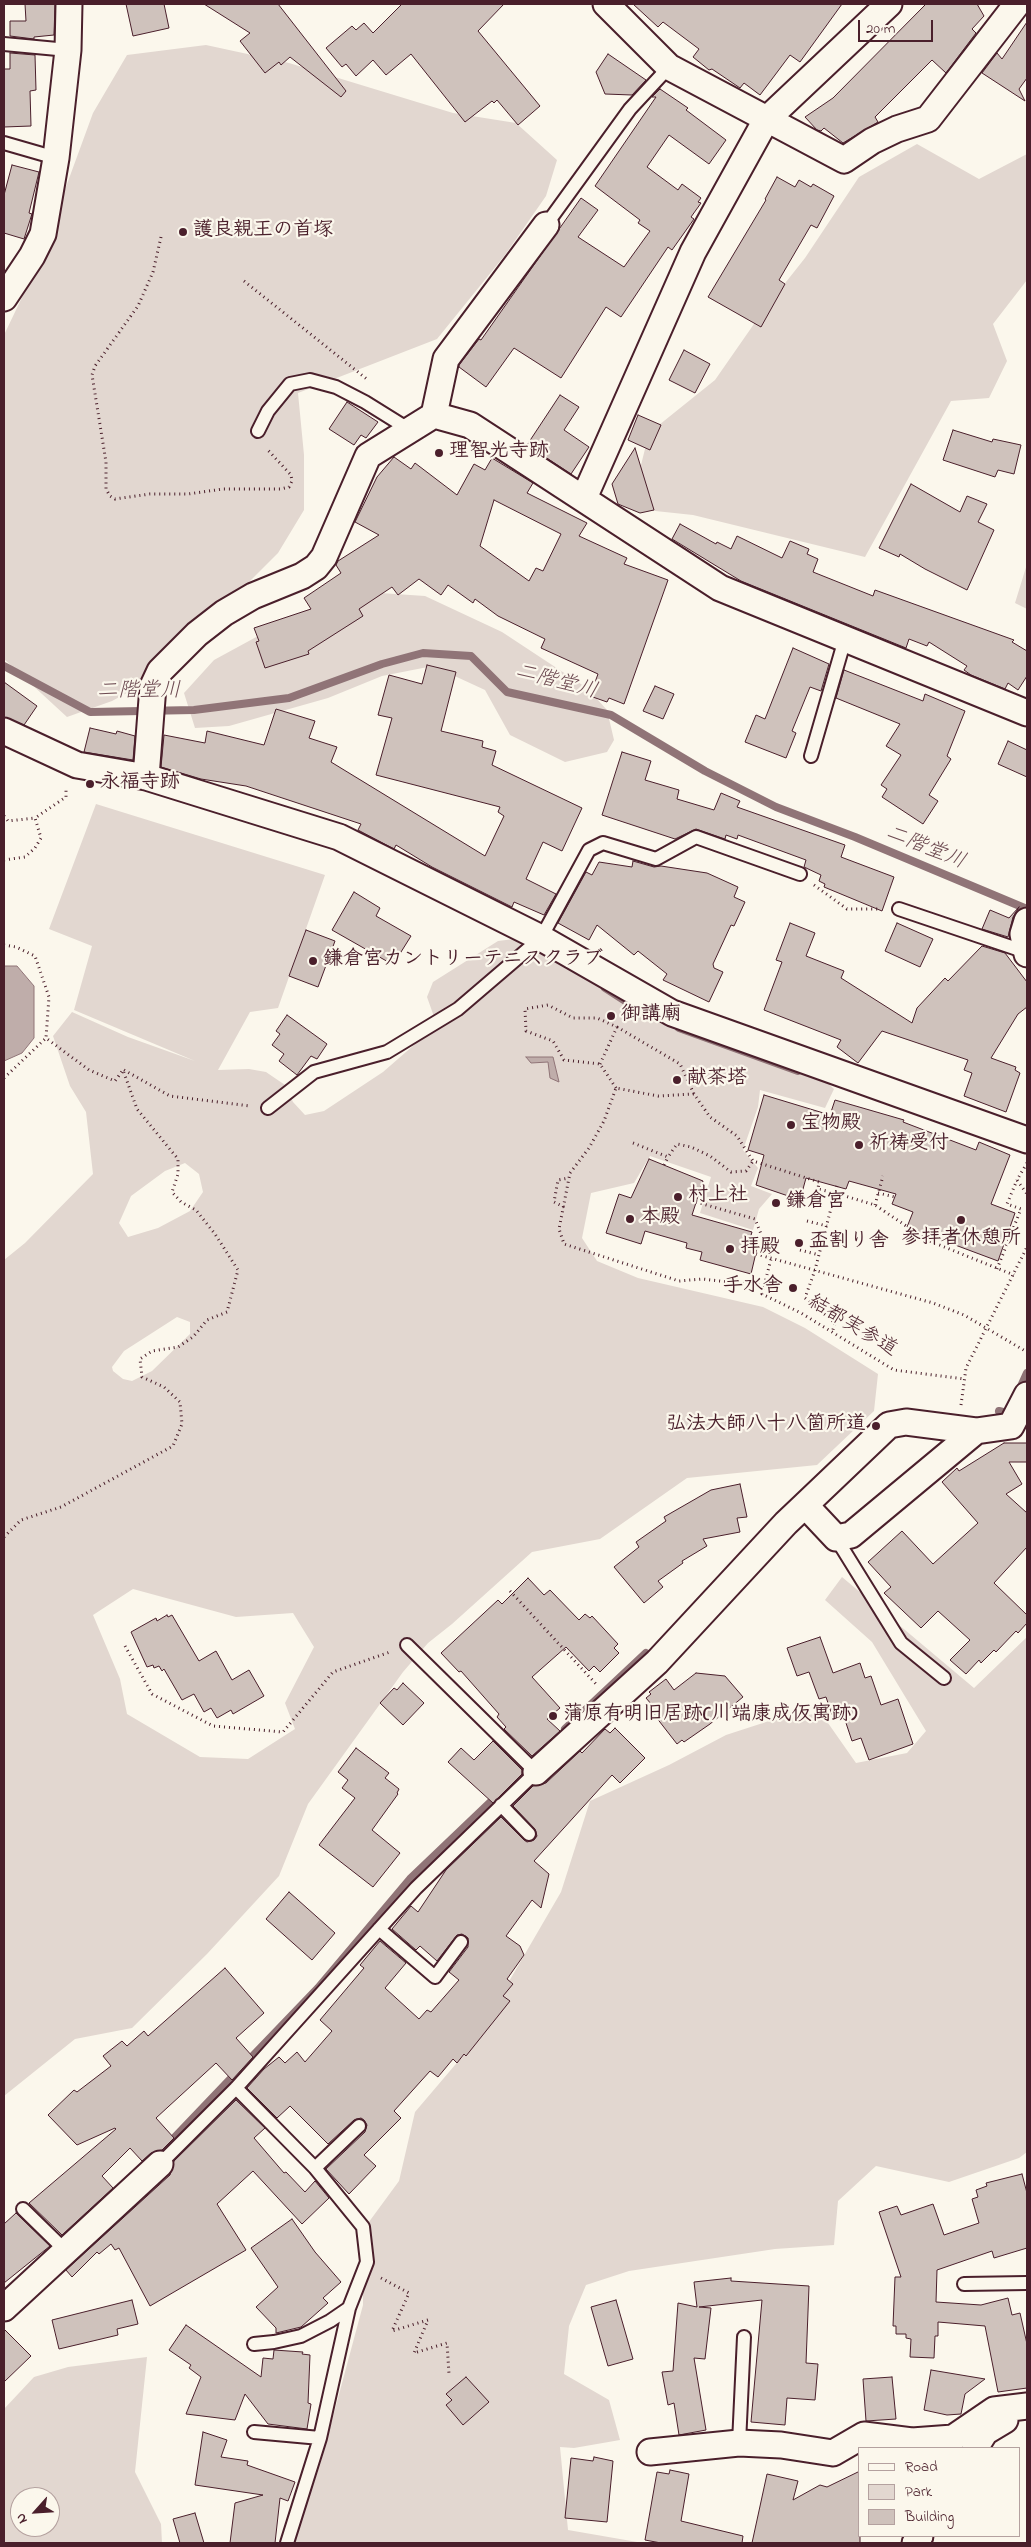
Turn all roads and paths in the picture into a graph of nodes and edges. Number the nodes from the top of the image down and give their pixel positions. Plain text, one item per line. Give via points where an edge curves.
1 (69, 4) edge
2 (606, 4) edge
3 (889, 4) edge
4 (1017, 4) edge
5 (4, 44) edge
6 (68, 50) junction
7 (669, 67) junction
8 (766, 120) junction
9 (4, 143) edge
10 (56, 158) junction
11 (546, 225) joint
12 (161, 237) dead end
13 (244, 281) dead end
14 (4, 298) edge
15 (371, 383) dead end
16 (434, 415) junction
17 (410, 430) junction
18 (258, 431) joint
19 (584, 498) junction
20 (845, 639) junction
21 (1027, 713) edge
22 (4, 731) edge
23 (811, 756) dead end
24 (146, 777) junction
25 (66, 781) dead end
26 (4, 816) edge
27 (35, 818) junction
28 (4, 860) edge
29 (800, 874) joint
30 (899, 909) joint
31 (1027, 921) edge
32 (541, 938) junction
33 (4, 945) edge
34 (1027, 953) edge
35 (617, 1027) junction
36 (46, 1038) junction
37 (600, 1064) junction
38 (123, 1070) junction
39 (4, 1078) edge
40 (616, 1088) junction
41 (694, 1094) junction
42 (268, 1108) joint
43 (1027, 1140) edge
44 (633, 1143) dead end
45 (668, 1157) junction
46 (753, 1161) junction
47 (1027, 1163) edge
48 (664, 1165) dead end
49 (883, 1176) dead end
50 (569, 1178) junction
51 (1017, 1180) junction
52 (837, 1186) dead end
53 (835, 1193) junction
54 (878, 1193) junction
55 (1027, 1194) edge
56 (895, 1197) dead end
57 (696, 1202) dead end
58 (875, 1204) junction
59 (564, 1207) junction
60 (807, 1221) dead end
61 (827, 1226) junction
62 (1027, 1248) edge
63 (800, 1250) dead end
64 (756, 1254) dead end
65 (819, 1255) junction
66 (771, 1259) junction
67 (997, 1269) junction
68 (816, 1270) junction
69 (1014, 1275) junction
70 (764, 1286) junction
71 (986, 1328) junction
72 (832, 1333) junction
73 (1027, 1352) edge
74 (965, 1379) junction
75 (1027, 1394) edge
76 (960, 1408) dead end
77 (976, 1431) junction
78 (805, 1505) junction
79 (4, 1537) edge
80 (836, 1538) junction
81 (510, 1591) dead end
82 (408, 1645) joint
83 (125, 1646) dead end
84 (944, 1678) dead end
85 (612, 1701) junction
86 (536, 1772) junction
87 (501, 1805) junction
88 (529, 1834) dead end
89 (378, 1929) junction
90 (461, 1942) dead end
91 (236, 2088) junction
92 (359, 2126) dead end
93 (160, 2164) joint
94 (315, 2168) junction
95 (23, 2209) dead end
96 (66, 2251) junction
97 (1027, 2283) edge
98 (964, 2284) dead end
99 (356, 2290) junction
100 (4, 2308) edge
101 (349, 2308) junction
102 (744, 2336) dead end
103 (254, 2344) dead end
104 (449, 2374) dead end
105 (1027, 2406) edge
106 (254, 2432) dead end
107 (320, 2438) junction
108 (739, 2443) junction
109 (976, 2447) edge
110 (650, 2452) dead end
111 (288, 2543) edge

1 - 6 street
2 - 7 street
3 - 8 street
4 - 8 street via 928,119 872,141 844,160
5 - 6 lane
6 - 10 street
7 - 8 street
7 - 11 lane via 630,109
8 - 19 street via 693,252
9 - 10 lane
10 - 14 street via 43,234
11 - 16 street via 446,359
12 - 18 path via 153,272 138,306 94,366 92,376 106,462 106,489 114,499 223,488 289,487 291,474 262,443
13 - 15 path
16 - 17 street
16 - 19 street via 470,425
17 - 18 lane via 336,387 310,380 290,384 268,411
17 - 24 street via 368,456 324,557 316,567 224,613 197,634 160,671 153,686
19 - 20 street via 720,588
20 - 21 street
20 - 23 lane
22 - 24 street via 77,765
24 - 32 street via 339,837
25 - 27 path via 66,797
26 - 27 path via 8,821
27 - 28 path via 41,838 36,848 26,857
29 - 30 path via 847,909
29 - 32 lane via 696,837 656,859 603,843 589,850
30 - 34 lane
31 - 34 street via 1023,934
32 - 42 lane via 458,1009 387,1052 314,1072
32 - 43 street via 672,1012
33 - 36 path via 35,956 49,997
35 - 37 path
35 - 37 path via 597,1018 573,1018 548,1006 525,1010 526,1031 553,1041 564,1060
35 - 41 path via 680,1064
36 - 38 path via 90,1070 115,1081
36 - 39 path
37 - 40 path
38 - 42 path via 170,1096
38 - 79 path via 136,1109 178,1159 178,1174 172,1192 181,1202 196,1210 238,1270 227,1312 207,1320 178,1348 152,1351 140,1359 142,1377 164,1387 180,1402 182,1424 172,1446 61,1508 21,1520
40 - 41 path via 658,1096
40 - 50 path via 590,1148
41 - 46 path via 710,1117 738,1136
44 - 45 path
45 - 46 path via 677,1144 710,1156 731,1172 746,1171
45 - 48 path
46 - 53 path via 819,1182 818,1189
47 - 51 path
49 - 54 path
50 - 59 path
50 - 59 path via 558,1180 554,1202
51 - 55 path
51 - 67 path via 1007,1204 1021,1209
52 - 53 path
53 - 58 path
53 - 61 path
54 - 56 path
54 - 58 path
57 - 66 path via 755,1219
58 - 67 path via 927,1240
59 - 70 path via 559,1229 564,1244 679,1281 744,1281
60 - 61 path
61 - 65 path
62 - 69 path
63 - 65 path
64 - 66 path
65 - 68 path
66 - 68 path
66 - 70 path
67 - 69 path
68 - 71 path via 933,1303
68 - 72 path via 805,1298 835,1323
69 - 71 path
70 - 72 path, 結都実参道 via 762,1294
71 - 73 path
71 - 74 path via 966,1368
72 - 74 path, 結都実参道 via 894,1370
74 - 76 path
75 - 77 street via 1011,1426
77 - 78 street via 906,1422 889,1425
77 - 80 street via 851,1535
78 - 80 street
78 - 85 street via 657,1662
80 - 84 lane via 901,1642
81 - 85 path
82 - 83 path via 334,1672 282,1732 213,1726 152,1694
82 - 86 lane
85 - 86 street
86 - 87 lane
87 - 88 lane
87 - 89 lane
89 - 90 lane via 434,1977
89 - 91 lane
91 - 93 lane
91 - 94 lane
92 - 94 lane
93 - 96 street
94 - 99 lane via 363,2227 367,2262
95 - 96 lane
96 - 100 street
97 - 98 lane
99 - 101 lane
99 - 104 path via 367,2290 383,2277 407,2291 392,2330 428,2320 414,2353 447,2344
101 - 103 lane via 301,2336
101 - 107 lane
102 - 108 lane
105 - 108 street via 994,2410 953,2438 912,2441 864,2435 833,2454 782,2445
105 - 109 street via 985,2432
106 - 107 lane
107 - 111 lane
108 - 110 street

